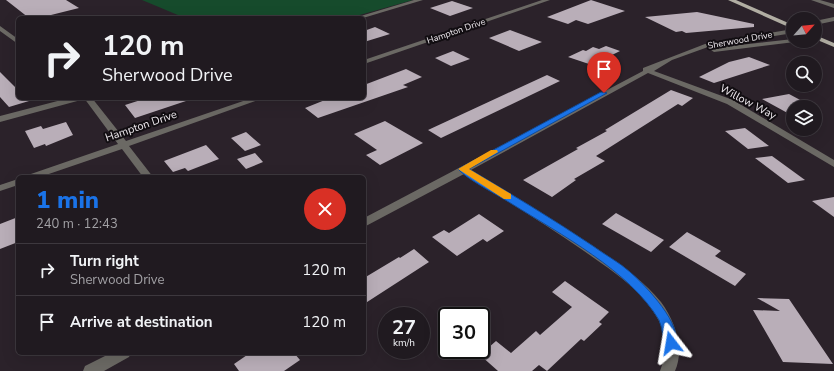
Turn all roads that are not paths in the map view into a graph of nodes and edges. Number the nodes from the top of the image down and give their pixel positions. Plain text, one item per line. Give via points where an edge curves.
1 (420, 0) edge
2 (547, 0) edge
3 (731, 0) edge
4 (814, 0) edge
5 (834, 6) edge
6 (364, 16) edge
7 (834, 19) edge
8 (822, 22) edge
9 (786, 24) edge
10 (834, 24) edge
11 (822, 26) edge
12 (0, 28) edge
13 (786, 32) edge
14 (16, 40) edge
15 (822, 40) edge
16 (786, 42) edge
17 (834, 45) edge
18 (688, 52) junction
19 (366, 61) edge
20 (646, 70) junction
21 (71, 100) edge
22 (90, 100) edge
23 (254, 100) edge
24 (0, 119) edge
25 (124, 144) junction
26 (834, 164) edge
27 (463, 169) junction
28 (37, 175) edge
29 (147, 175) edge
30 (16, 183) edge
31 (0, 188) edge
32 (366, 222) edge
33 (120, 355) edge
34 (90, 371) edge
35 (667, 371) edge

1 - 6 street
2 - 19 street, Hampton Drive
3 - 9 main road
4 - 5 street
7 - 8 street
10 - 11 street
12 - 14 street
13 - 18 street, Sherwood Drive via 728,41
15 - 17 main road
16 - 18 street, Sherwood Drive
18 - 20 street, Sherwood Drive
20 - 26 street, Willow Way via 730,102
20 - 27 street, Sherwood Drive
21 - 24 street
22 - 25 street
23 - 25 street, Hampton Drive
25 - 28 street, Hampton Drive
25 - 29 street
27 - 32 street, Sherwood Drive
27 - 35 street via 569,235 625,274 640,288 664,319 670,334 672,351
30 - 31 street
33 - 34 street

